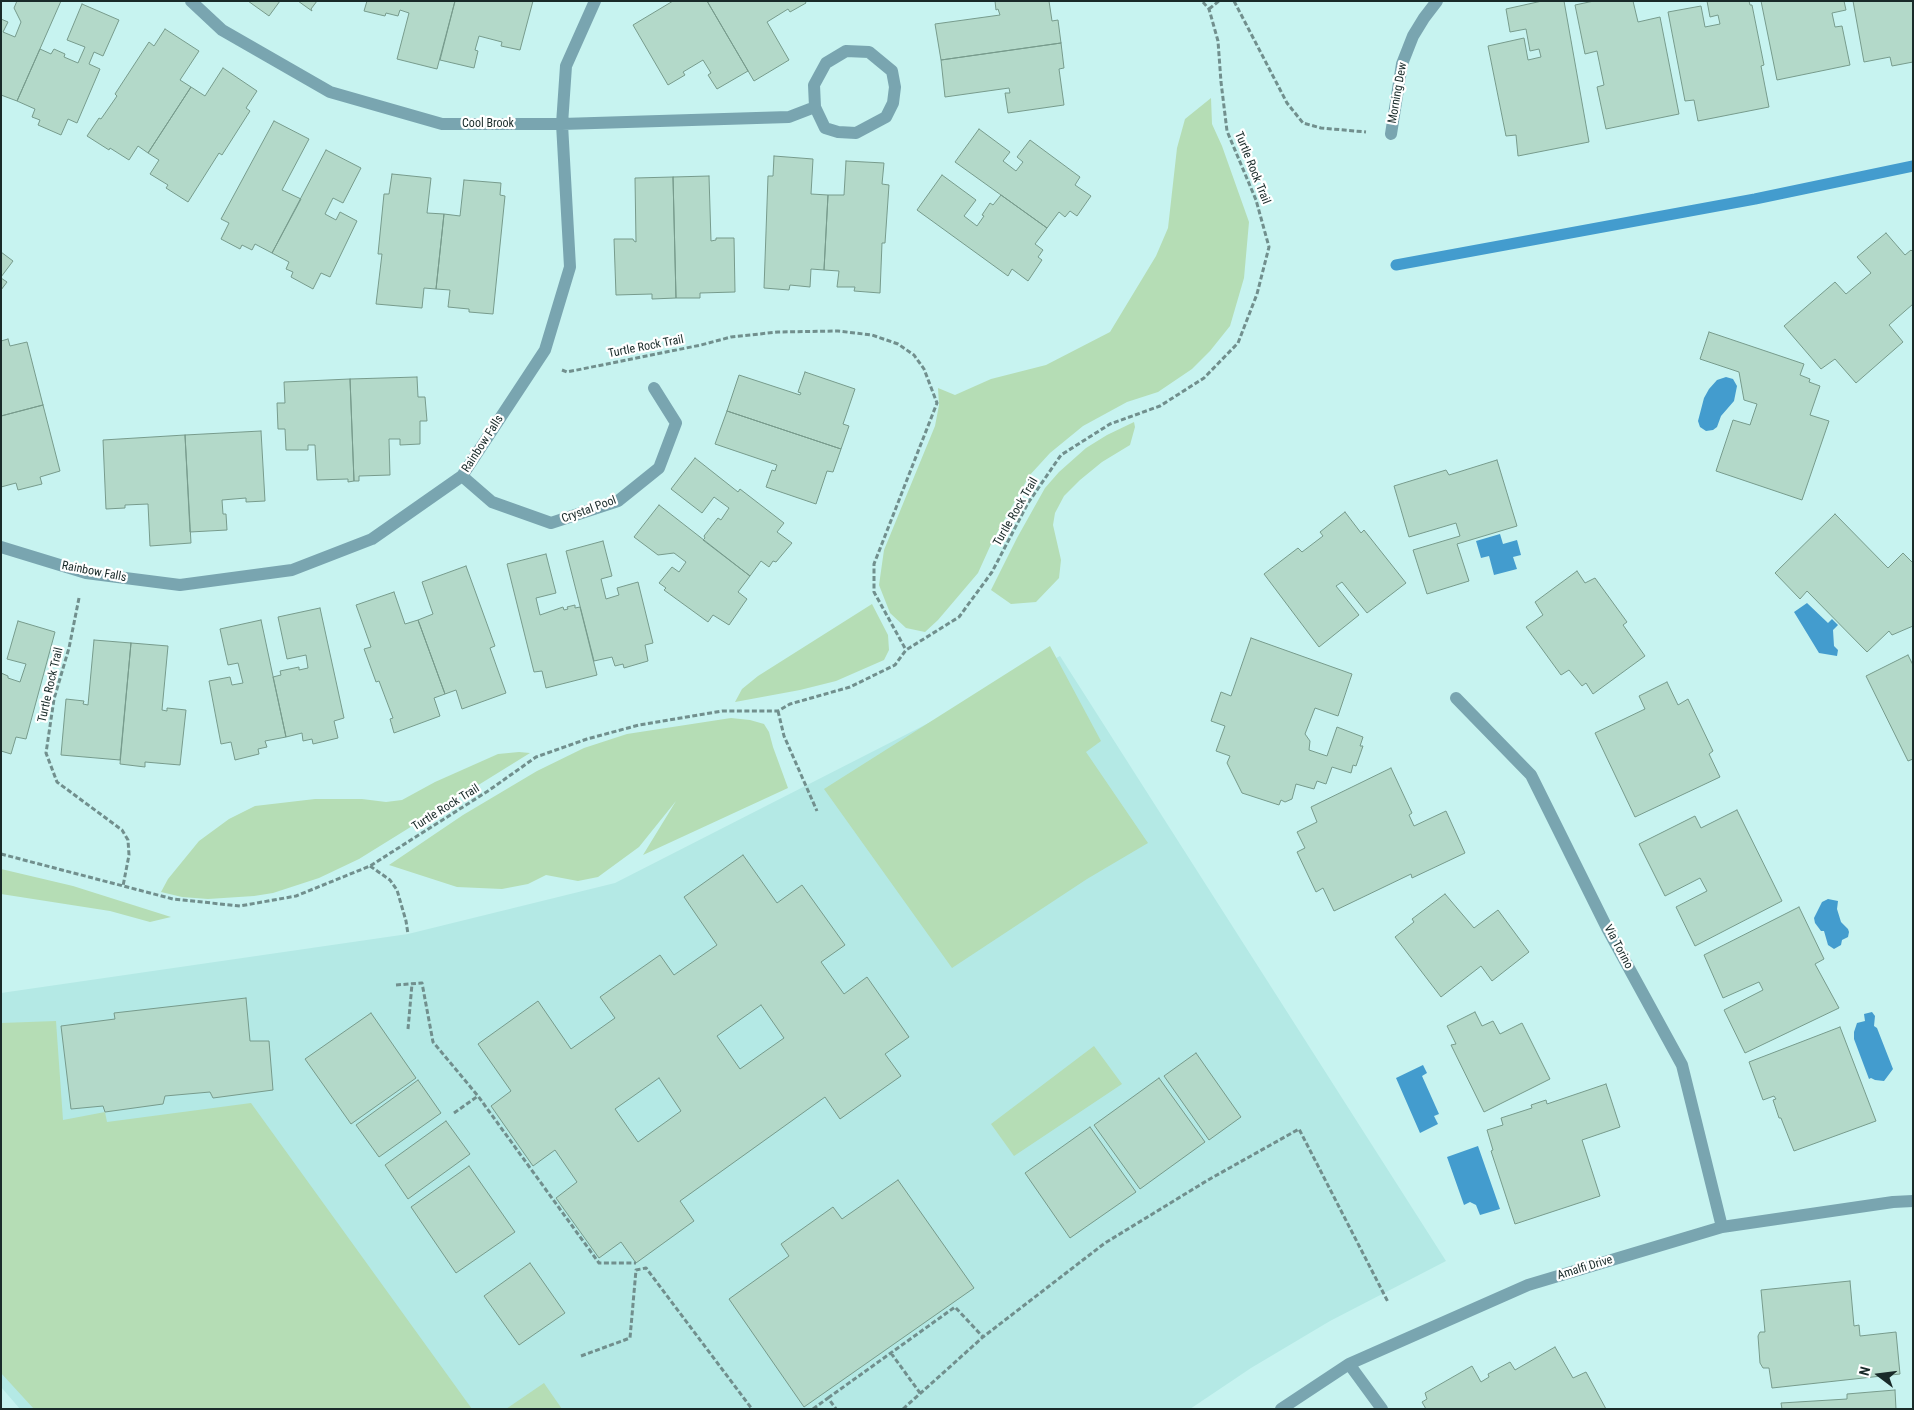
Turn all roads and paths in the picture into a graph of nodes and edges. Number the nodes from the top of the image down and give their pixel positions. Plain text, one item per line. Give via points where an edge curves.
1 (191, 1) edge
2 (595, 1) edge
3 (1202, 1) edge
4 (1219, 1) edge
5 (1234, 1) edge
6 (1437, 1) edge
7 (1209, 9) junction
8 (815, 107) junction
9 (562, 124) junction
10 (1391, 134) joint
11 (536, 363) junction
12 (654, 388) dead end
13 (462, 476) junction
14 (1, 547) edge
15 (86, 573) junction
16 (906, 650) junction
17 (1456, 698) dead end
18 (778, 710) junction
19 (817, 812) dead end
20 (1, 854) edge
21 (370, 866) junction
22 (123, 886) junction
23 (408, 934) dead end
24 (412, 984) junction
25 (396, 985) dead end
26 (408, 1029) dead end
27 (478, 1096) junction
28 (454, 1113) dead end
29 (1913, 1201) edge
30 (1722, 1227) junction
31 (636, 1263) dead end
32 (1388, 1302) dead end
33 (983, 1337) junction
34 (891, 1353) junction
35 (581, 1356) dead end
36 (1349, 1364) junction
37 (920, 1393) junction
38 (828, 1398) junction
39 (752, 1409) edge
40 (813, 1409) edge
41 (836, 1409) edge
42 (903, 1409) edge
43 (1281, 1409) edge
44 (1382, 1409) edge

1 - 9 street, Cool Brook via 222,30 330,92 442,124
2 - 9 street, Rainbow Falls via 566,66
3 - 7 path, Turtle Rock Trail
4 - 7 path
5 - 10 path via 1287,103 1303,123 1321,128
6 - 10 street, Morning Dew via 1413,36 1402,64
7 - 16 path, Turtle Rock Trail via 1218,41 1227,131 1256,200 1269,247 1257,294 1238,343 1204,378 1160,406 1110,424 1061,455 1028,503 992,572 959,617
8 - 8 street via 814,85 826,63 846,51 869,52 892,71 893,103 886,117 856,133 824,128
8 - 9 street, Cool Brook via 789,117
9 - 11 street, Rainbow Falls via 570,267 545,350
11 - 13 street, Rainbow Falls
11 - 16 path, Turtle Rock Trail via 567,372 731,337 778,332 838,331 872,335 898,344 914,355 924,369 937,403 874,564 874,592
12 - 13 street, Crystal Pool via 676,423 659,468 618,501 551,524 492,502
13 - 15 street, Rainbow Falls via 372,539 292,570 180,585
14 - 15 street, Rainbow Falls
15 - 22 path, Turtle Rock Trail via 54,699 46,753 57,782 122,830 128,840 129,855
16 - 18 path, Turtle Rock Trail via 895,665 850,687
17 - 30 street, Via Torino via 1531,775 1607,928 1682,1065
18 - 19 path via 784,736
18 - 21 path, Turtle Rock Trail via 722,711 640,725 536,756 488,791
20 - 22 path, Turtle Rock Trail
21 - 22 path, Turtle Rock Trail via 296,896 240,906 173,899
21 - 23 path via 390,880 397,890
24 - 25 path
24 - 26 path
24 - 27 path via 422,983 433,1042
27 - 28 path
27 - 31 path via 599,1263
29 - 30 street, Amalfi Drive
30 - 36 street, Amalfi Drive via 1528,1285
32 - 33 path via 1299,1129 1105,1243
33 - 34 path via 955,1307
33 - 37 path
34 - 37 path
34 - 38 path
35 - 39 path via 630,1338 636,1270 646,1268
36 - 43 street, Amalfi Drive
36 - 44 street
37 - 42 path
38 - 40 path
38 - 41 path

